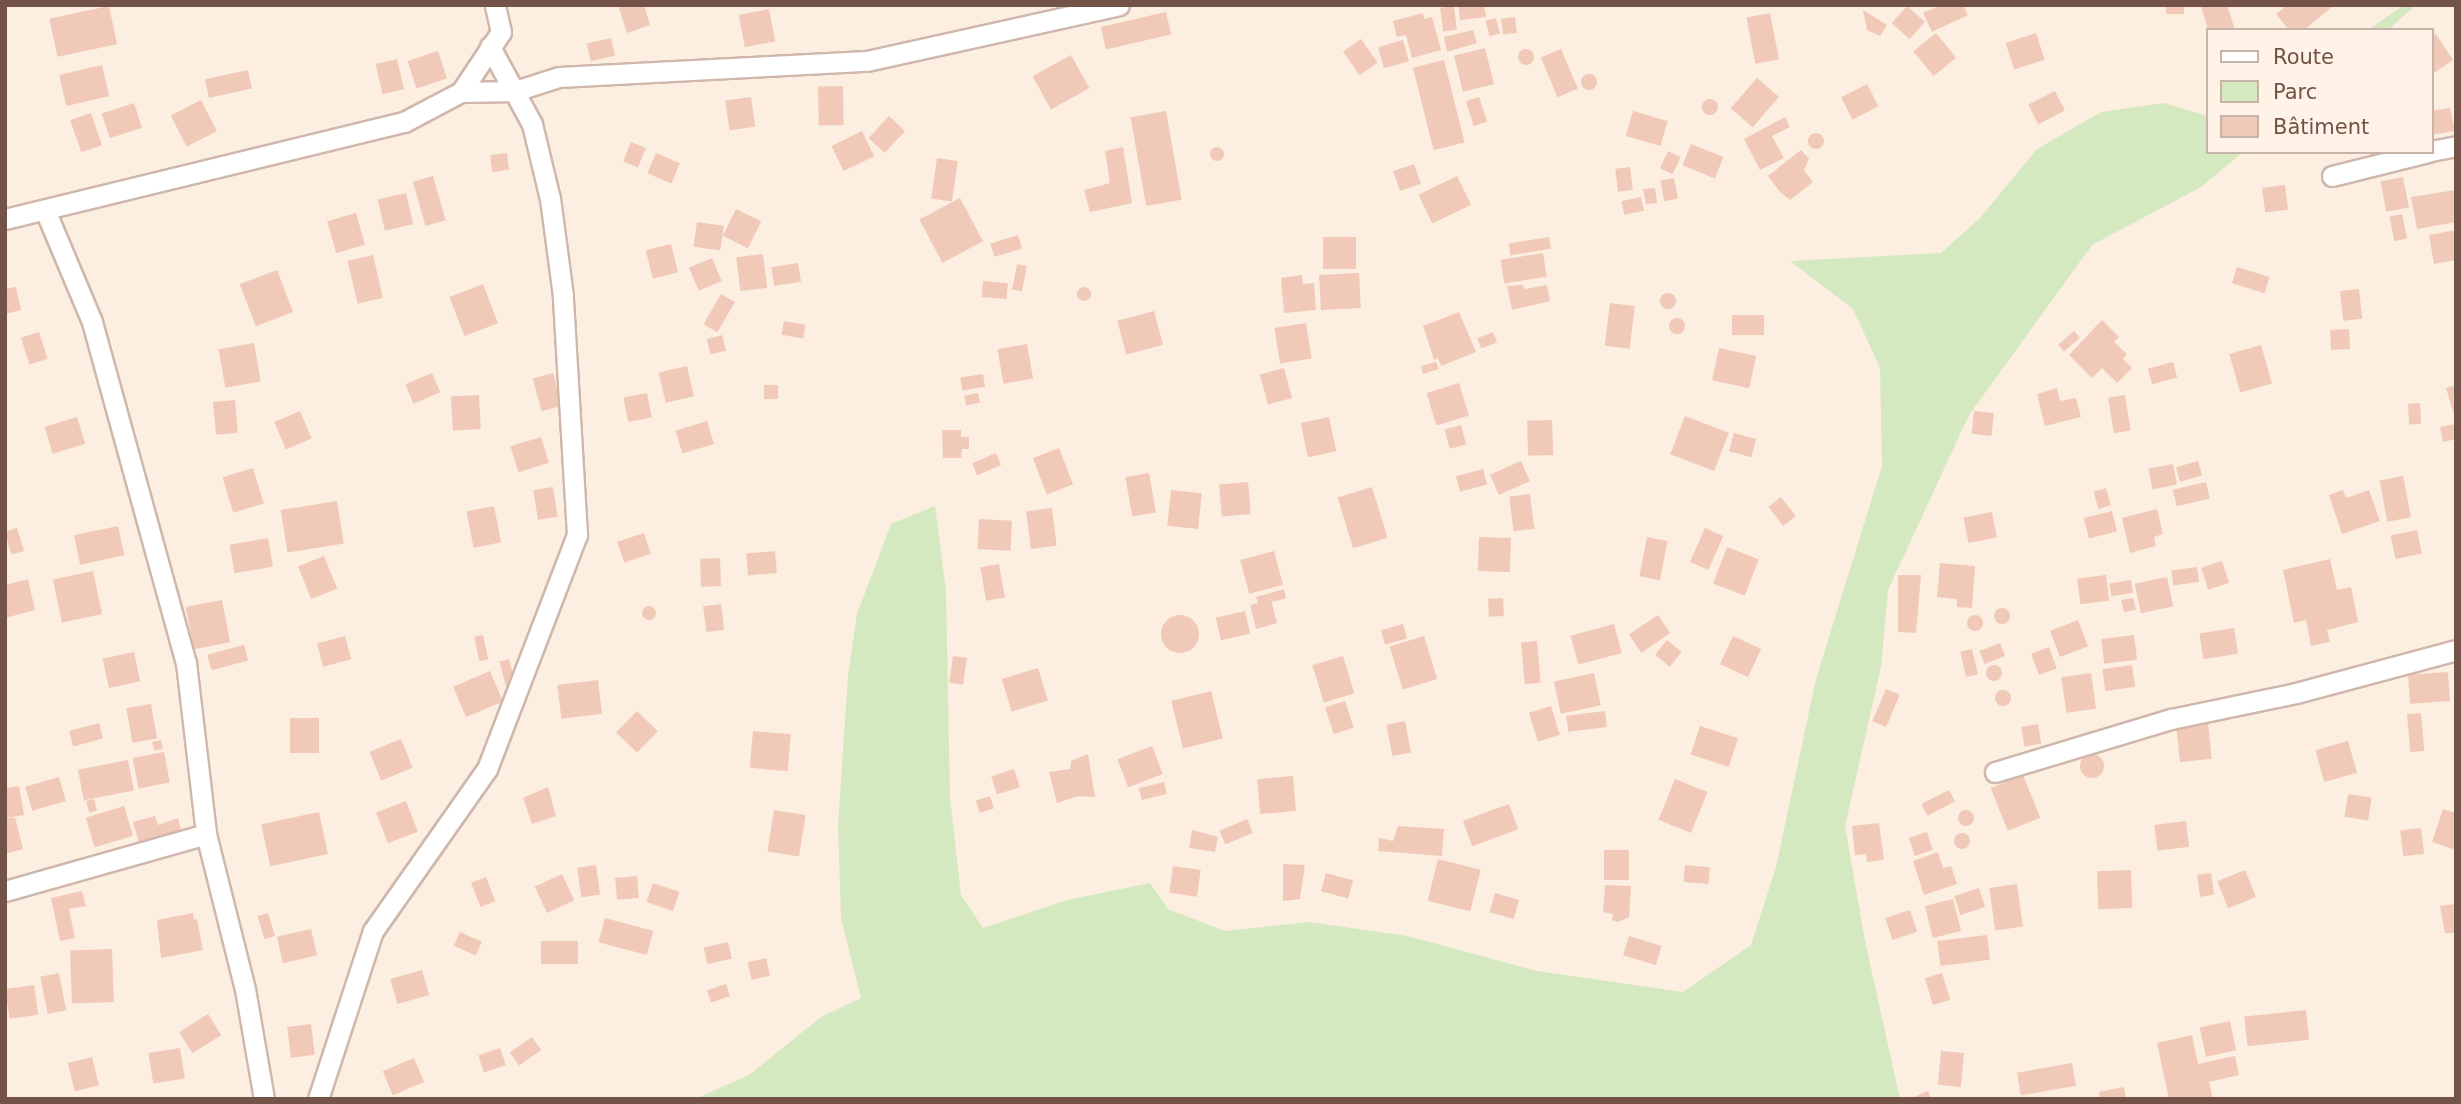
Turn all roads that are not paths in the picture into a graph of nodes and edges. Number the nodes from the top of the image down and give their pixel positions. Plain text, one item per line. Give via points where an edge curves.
1 (495, 5) edge
2 (1115, 6) edge
3 (491, 47) junction
4 (515, 91) junction
5 (461, 92) junction
6 (2456, 146) edge
7 (2433, 151) edge
8 (2421, 154) edge
9 (2332, 177) dead end
10 (45, 210) junction
11 (5, 219) edge
12 (2456, 650) edge
13 (1995, 772) dead end
14 (206, 834) junction
15 (5, 891) edge
16 (264, 1099) edge
17 (318, 1099) edge

1 - 3 street via 501,32
2 - 4 street via 867,61 559,77
3 - 4 street
3 - 5 street
4 - 5 street
4 - 17 street via 532,124 550,199 563,296 578,535 487,769 373,931
5 - 10 street via 404,122
6 - 7 street
8 - 9 street
10 - 11 street
10 - 14 street via 92,322 186,663
12 - 13 street via 2296,693 2171,719
14 - 15 street
14 - 16 street via 245,989

